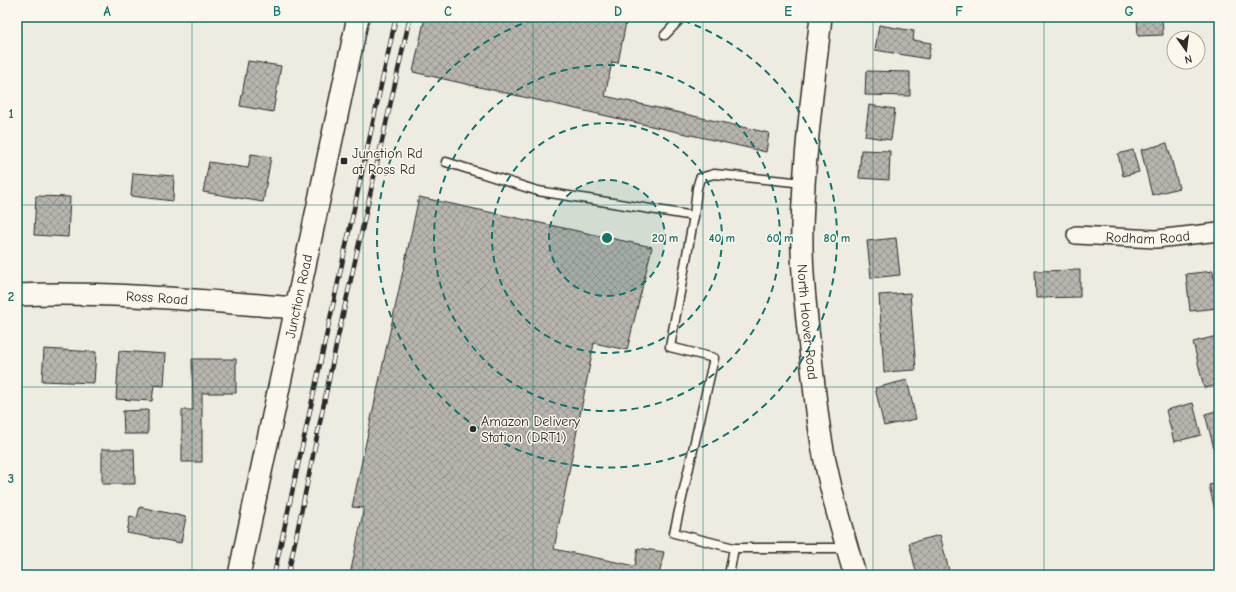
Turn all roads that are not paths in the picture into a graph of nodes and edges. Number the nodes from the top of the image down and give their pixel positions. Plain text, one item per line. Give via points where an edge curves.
1 (358, 17) edge
2 (682, 17) edge
3 (821, 17) edge
4 (665, 35) dead end
5 (446, 162) dead end
6 (805, 183) junction
7 (694, 216) junction
8 (1219, 232) edge
9 (1076, 235) dead end
10 (17, 295) edge
11 (296, 308) junction
12 (734, 548) junction
13 (847, 548) junction
14 (239, 575) edge
15 (729, 575) edge
16 (855, 575) edge

1 - 11 street, Junction Road
2 - 4 lane
3 - 6 street, North Hoover Road
5 - 7 lane via 538,191
6 - 7 lane via 714,174 700,178
6 - 13 street, North Hoover Road via 802,229 804,278 814,383 829,478
7 - 12 lane via 670,347 714,358 674,533
8 - 9 street, Rodham Road via 1156,239
10 - 11 street, Ross Road via 111,295
11 - 14 street, Junction Road
12 - 13 lane
12 - 15 lane
13 - 16 street, North Hoover Road

